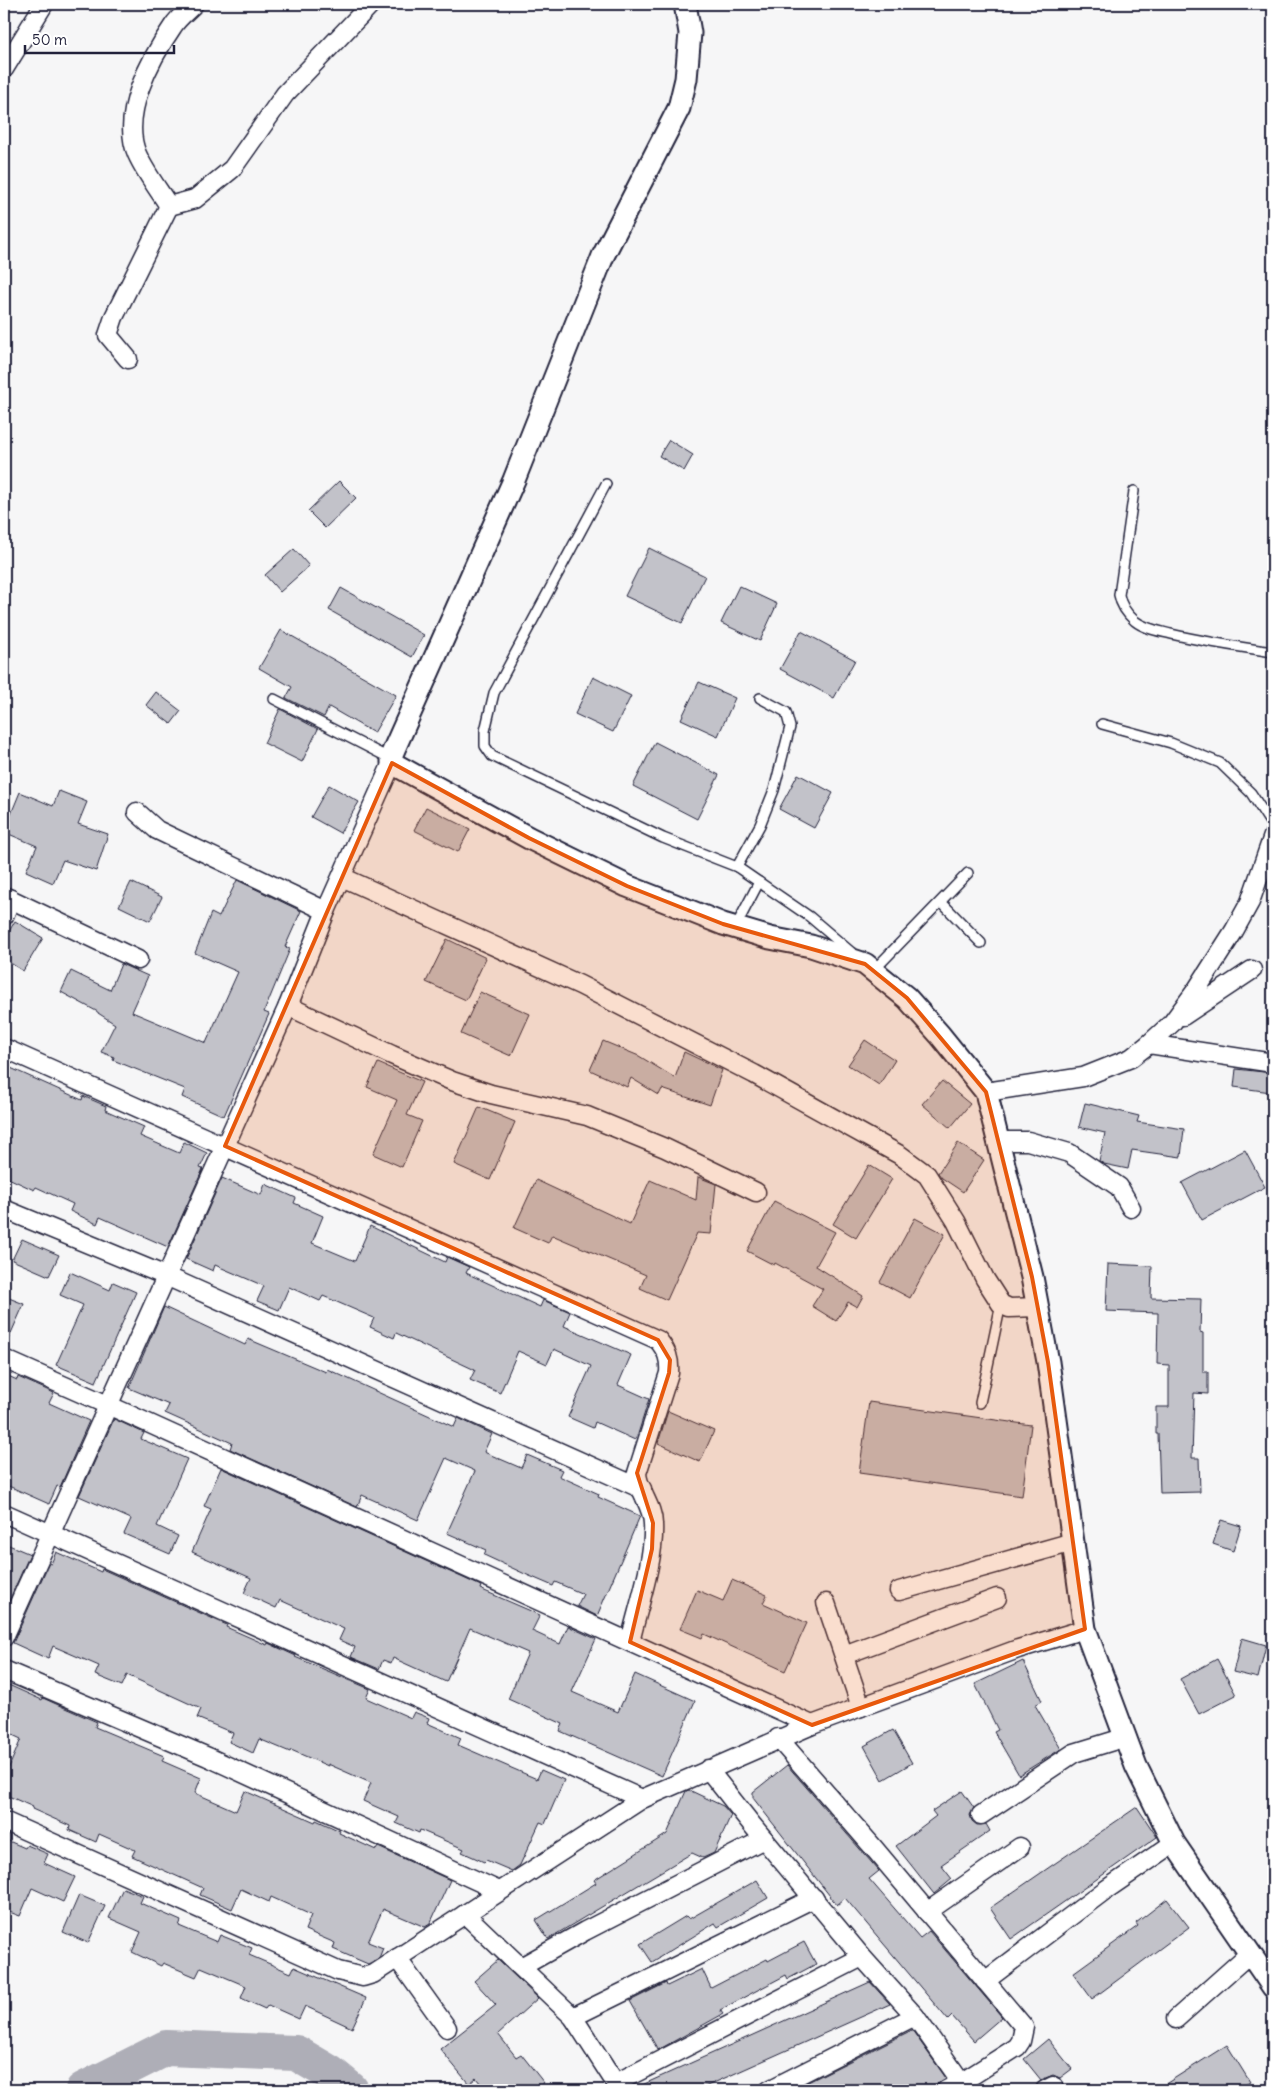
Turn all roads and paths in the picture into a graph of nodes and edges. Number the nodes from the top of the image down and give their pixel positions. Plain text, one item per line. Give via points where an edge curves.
1 (44, 4) edge
2 (194, 4) edge
3 (371, 4) edge
4 (684, 4) edge
5 (4, 69) edge
6 (170, 206) junction
7 (128, 359) dead end
8 (606, 484) dead end
9 (1134, 491) dead end
10 (1273, 652) edge
11 (274, 698) dead end
12 (760, 698) dead end
13 (1102, 724) dead end
14 (392, 761) junction
15 (137, 812) dead end
16 (1273, 828) edge
17 (1273, 836) edge
18 (737, 867) junction
19 (968, 873) dead end
20 (342, 877) junction
21 (759, 882) junction
22 (7, 897) edge
23 (942, 902) junction
24 (326, 911) junction
25 (4, 916) edge
26 (736, 928) junction
27 (981, 942) dead end
28 (138, 960) dead end
29 (869, 967) junction
30 (1252, 970) dead end
31 (288, 1006) junction
32 (1172, 1023) junction
33 (1149, 1044) junction
34 (4, 1048) edge
35 (1273, 1063) edge
36 (986, 1092) junction
37 (998, 1141) junction
38 (225, 1146) junction
39 (756, 1192) dead end
40 (1131, 1208) dead end
41 (4, 1209) edge
42 (166, 1276) junction
43 (1001, 1304) junction
44 (1038, 1307) junction
45 (4, 1359) edge
46 (980, 1403) dead end
47 (109, 1405) junction
48 (642, 1490) junction
49 (4, 1512) edge
50 (49, 1532) junction
51 (1073, 1542) junction
52 (899, 1591) dead end
53 (997, 1598) dead end
54 (826, 1603) dead end
55 (1085, 1629) junction
56 (4, 1637) edge
57 (630, 1642) junction
58 (844, 1655) junction
59 (4, 1670) edge
60 (861, 1707) junction
61 (812, 1725) junction
62 (1126, 1737) junction
63 (778, 1738) junction
64 (708, 1769) junction
65 (642, 1799) junction
66 (981, 1815) dead end
67 (4, 1821) edge
68 (764, 1840) junction
69 (1174, 1843) junction
70 (1020, 1847) dead end
71 (500, 1891) junction
72 (814, 1898) junction
73 (927, 1912) junction
74 (465, 1914) junction
75 (1249, 1954) junction
76 (862, 1957) junction
77 (397, 1958) junction
78 (521, 1967) junction
79 (985, 1981) junction
80 (1273, 1987) edge
81 (915, 2016) junction
82 (573, 2017) junction
83 (1176, 2019) dead end
84 (447, 2028) dead end
85 (618, 2086) edge
86 (965, 2086) edge
87 (769, 2090) edge
88 (946, 2090) edge

1 - 5 street
2 - 6 street via 173,25 151,65 135,99 132,124 136,152
3 - 6 street via 285,94 232,169 195,198
4 - 14 street via 690,33 686,79 679,108 604,256 514,480
6 - 7 street via 108,335
8 - 18 lane via 494,694 485,731 485,746 492,756 562,790 663,838
9 - 10 lane via 1119,596 1121,605 1135,621 1149,628 1197,640
11 - 14 lane
12 - 18 lane via 786,712 790,727 774,790 760,825
13 - 16 lane via 1170,743 1220,763 1251,793
14 - 20 street
14 - 26 street via 529,838 600,873 687,911
15 - 24 street via 157,830
17 - 32 street via 1250,902 1197,989
18 - 21 lane
19 - 23 lane
20 - 24 street
20 - 43 street via 580,984 754,1074 900,1155 927,1175
21 - 26 lane
21 - 29 lane via 810,917
22 - 25 street
22 - 28 street
23 - 27 lane
23 - 29 lane
24 - 31 street
26 - 29 street via 811,946
29 - 36 street via 907,998
30 - 32 street
31 - 38 street
31 - 39 street via 452,1081 491,1094 587,1116 665,1148
32 - 33 street
33 - 35 street
33 - 36 street via 1131,1058 1083,1077
34 - 38 street
36 - 37 street
37 - 40 street via 1028,1141 1069,1153 1119,1187
37 - 44 street
38 - 42 street
38 - 48 street via 658,1340 670,1360 637,1473
41 - 42 street
42 - 47 street
42 - 48 street
43 - 44 street via 1009,1308
43 - 46 lane
44 - 51 street
45 - 47 street
47 - 50 street
47 - 57 street
48 - 57 street via 654,1523 652,1549
49 - 50 street
50 - 56 street
50 - 65 street
51 - 52 street
51 - 55 street
53 - 58 street
54 - 58 street
55 - 60 street via 1018,1649
55 - 62 street
57 - 61 street
58 - 60 street
59 - 71 street via 208,1757
60 - 61 street
61 - 63 street
62 - 66 street via 1074,1753
62 - 69 street via 1136,1766
63 - 64 street
63 - 73 street
64 - 65 street
64 - 68 street
65 - 71 street
67 - 77 street via 338,1971 363,1977
68 - 72 street
68 - 78 street
69 - 75 street
69 - 79 street via 1104,1891
70 - 73 street
71 - 74 street
72 - 76 street
72 - 82 street
73 - 79 street
74 - 77 street
74 - 78 street
75 - 80 street
75 - 83 street
76 - 81 street
76 - 85 street
77 - 84 street
78 - 82 street
79 - 86 street via 1019,2019 1024,2027 1023,2035 1017,2047
81 - 86 street
81 - 87 street
82 - 85 street
86 - 88 street

